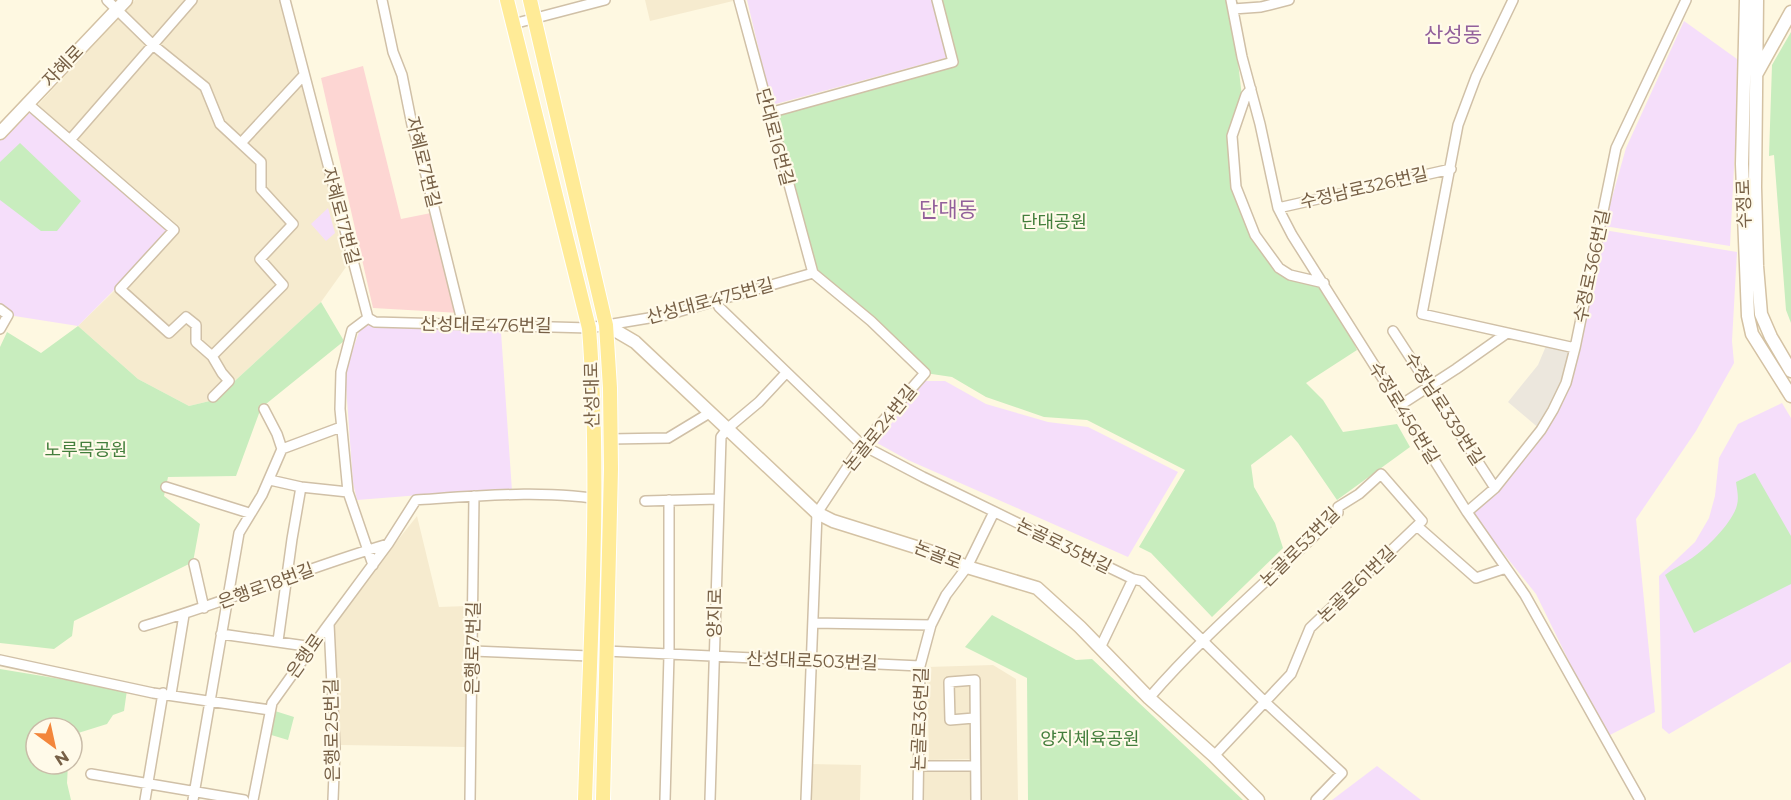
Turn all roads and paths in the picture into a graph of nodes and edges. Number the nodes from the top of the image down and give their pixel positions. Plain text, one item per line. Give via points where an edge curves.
1 (107, 0) edge
2 (192, 0) edge
3 (285, 0) edge
4 (382, 0) edge
5 (507, 0) edge
6 (530, 0) edge
7 (602, 0) edge
8 (739, 0) edge
9 (937, 0) edge
10 (1289, 0) edge
11 (1513, 0) edge
12 (1686, 0) edge
13 (1746, 0) edge
14 (1757, 0) edge
15 (1230, 3) edge
16 (122, 5) edge
17 (1791, 12) edge
18 (535, 19) junction
19 (513, 24) junction
20 (153, 45) junction
21 (304, 75) junction
22 (1755, 77) junction
23 (1251, 89) junction
24 (27, 104) junction
25 (769, 113) junction
26 (2, 126) edge
27 (70, 141) junction
28 (241, 143) junction
29 (1451, 169) junction
30 (1278, 208) junction
31 (813, 273) junction
32 (1324, 283) junction
33 (716, 300) junction
34 (4, 312) edge
35 (1761, 314) junction
36 (368, 318) junction
37 (1749, 319) junction
38 (463, 325) junction
39 (606, 326) junction
40 (589, 328) junction
41 (0, 329) edge
42 (1393, 331) dead end
43 (1507, 333) junction
44 (1575, 348) junction
45 (212, 356) junction
46 (1791, 371) edge
47 (786, 373) junction
48 (1428, 387) junction
49 (1791, 396) edge
50 (213, 397) dead end
51 (1400, 406) junction
52 (264, 409) dead end
53 (711, 412) junction
54 (340, 427) junction
55 (728, 428) junction
56 (610, 439) junction
57 (862, 445) junction
58 (282, 449) junction
59 (270, 480) junction
60 (166, 487) dead end
61 (301, 487) junction
62 (1495, 488) junction
63 (348, 492) junction
64 (474, 496) junction
65 (594, 498) junction
66 (718, 499) junction
67 (669, 500) junction
68 (609, 501) junction
69 (645, 501) dead end
70 (994, 512) junction
71 (1467, 512) junction
72 (249, 513) junction
73 (817, 513) junction
74 (1420, 524) junction
75 (388, 544) junction
76 (367, 551) junction
77 (194, 564) dead end
78 (373, 565) junction
79 (967, 567) junction
80 (1506, 568) junction
81 (288, 577) junction
82 (1134, 579) junction
83 (226, 600) junction
84 (204, 608) junction
85 (184, 615) junction
86 (813, 623) junction
87 (328, 624) junction
88 (931, 625) junction
89 (144, 626) dead end
90 (221, 634) junction
91 (1202, 640) junction
92 (278, 641) junction
93 (313, 647) junction
94 (1100, 648) junction
95 (473, 651) junction
96 (606, 651) junction
97 (669, 655) junction
98 (589, 656) junction
99 (714, 657) junction
100 (0, 660) edge
101 (811, 661) junction
102 (920, 666) junction
103 (167, 694) junction
104 (1149, 698) junction
105 (209, 701) junction
106 (1265, 702) junction
107 (270, 710) junction
108 (974, 718) junction
109 (1214, 756) junction
110 (918, 766) junction
111 (975, 766) junction
112 (91, 774) dead end
113 (147, 784) junction
114 (194, 796) edge
115 (145, 800) edge
116 (244, 800) edge
117 (253, 800) edge
118 (333, 800) edge
119 (470, 800) edge
120 (585, 800) edge
121 (603, 800) edge
122 (665, 800) edge
123 (710, 800) edge
124 (806, 800) edge
125 (918, 800) edge
126 (976, 800) edge
127 (1258, 800) edge
128 (1316, 800) edge
129 (1640, 800) edge

1 - 16 street
2 - 20 street
3 - 21 street, 자혜로17번길
4 - 38 street, 자혜로7번길
5 - 19 main road, 산성대로
6 - 18 main road, 산성대로
7 - 18 street
8 - 25 street, 단대로16번길
9 - 25 street via 953,62
10 - 15 street via 1261,7
11 - 29 street via 1476,76 1458,125
12 - 44 street, 수정로366번길 via 1616,148
13 - 37 street, 수정로 via 1742,164
14 - 22 street, 수정로
15 - 23 street, 수정로456번길
16 - 20 street
16 - 24 street, 자혜로
17 - 22 street
18 - 19 street
18 - 39 main road, 산성대로
19 - 40 main road, 산성대로
20 - 27 street
20 - 28 street via 205,87 220,124
21 - 28 street
21 - 36 street, 자혜로17번길
22 - 35 street, 수정로 via 1756,249
23 - 30 street, 수정로456번길
23 - 32 street via 1232,136 1236,187 1255,235 1279,268 1290,275
24 - 26 street, 자혜로
24 - 27 street
25 - 31 street, 단대로16번길
27 - 45 street via 174,230 120,289 169,333 186,317 196,326 196,342
28 - 45 street via 261,162 261,189 293,224 260,259 283,285
29 - 30 street, 수정남로326번길
29 - 43 street via 1422,314
30 - 32 street, 수정로456번길
31 - 33 street, 산성대로475번길
31 - 57 street, 논골로24번길 via 925,373
32 - 51 street, 수정로456번길
33 - 39 street, 산성대로475번길 via 667,315
33 - 47 street, 논골로35번길 via 719,308
34 - 41 street
35 - 37 street
35 - 46 street, 수정로
36 - 38 street, 산성대로476번길 via 375,322
36 - 54 street via 351,330 346,349 339,386
37 - 49 street, 수정로 via 1752,334
38 - 40 street, 산성대로476번길
39 - 40 street, 산성대로476번길
39 - 53 street, 논골로 via 635,342
39 - 56 main road, 산성대로
40 - 65 main road, 산성대로
42 - 48 street, 수정남로339번길
43 - 44 street
43 - 48 street
44 - 62 street, 수정로366번길 via 1566,383 1542,430
45 - 50 street via 229,381
47 - 55 street
47 - 57 street, 논골로35번길
48 - 51 street
48 - 62 street, 수정남로339번길
51 - 71 street, 수정로456번길
52 - 58 street
53 - 55 street, 논골로
53 - 56 street, 산성대로 via 668,438
54 - 58 street
54 - 63 street
55 - 66 street, 양지로 via 721,437
55 - 73 street, 논골로
56 - 68 main road, 산성대로
57 - 70 street, 논골로35번길
57 - 73 street, 논골로24번길
58 - 59 street
59 - 61 street
59 - 72 street
60 - 72 street
61 - 63 street
61 - 81 street
62 - 71 street, 수정로366번길
63 - 76 street
64 - 65 street, 은행로
64 - 75 street, 은행로 via 416,500
64 - 95 street, 은행로7번길
65 - 68 street, 은행로
65 - 98 main road, 산성대로
66 - 67 street
66 - 99 street, 양지로
67 - 69 street
67 - 97 street
68 - 96 main road, 산성대로
70 - 79 street, 논골로36번길
70 - 82 street, 논골로35번길
71 - 80 street, 수정로456번길
72 - 83 street via 239,532
73 - 79 street, 논골로
73 - 86 street
74 - 80 street via 1476,578
74 - 91 street, 논골로53번길 via 1381,474 1338,507 1338,513
74 - 106 street, 논골로61번길 via 1310,628 1292,674
75 - 76 street, 은행로18번길
75 - 78 street, 은행로
76 - 78 street
76 - 81 street, 은행로18번길
77 - 84 street
78 - 87 street, 은행로
79 - 88 street, 논골로36번길 via 946,595
79 - 94 street, 논골로 via 1037,588
80 - 129 street, 수정로456번길
81 - 83 street, 은행로18번길
81 - 92 street
82 - 91 street, 논골로35번길 via 1142,581
82 - 94 street
83 - 84 street, 은행로18번길
83 - 90 street
84 - 85 street, 은행로18번길
85 - 89 street, 은행로18번길
85 - 103 street
86 - 88 street
86 - 101 street
87 - 93 street, 은행로
87 - 118 street, 은행로25번길 via 335,748
88 - 102 street, 논골로36번길
90 - 92 street
90 - 105 street
91 - 104 street, 논골로53번길
91 - 106 street
92 - 93 street
93 - 107 street, 은행로
94 - 104 street, 논골로
95 - 98 street
95 - 119 street, 은행로7번길
96 - 97 street, 산성대로503번길
96 - 121 main road, 산성대로
97 - 99 street, 산성대로503번길
97 - 122 street
98 - 120 main road, 산성대로
99 - 101 street, 산성대로503번길
99 - 123 street, 양지로
100 - 103 street
101 - 102 street, 산성대로503번길
101 - 124 street
102 - 110 street, 논골로36번길
103 - 105 street
103 - 113 street
104 - 109 street, 논골로
105 - 107 street
105 - 114 street
106 - 109 street, 논골로61번길
106 - 128 street via 1342,773
107 - 117 street
108 - 108 street via 975,680 949,682 950,720
108 - 111 street
109 - 127 street, 논골로
110 - 111 street
110 - 125 street, 논골로36번길
111 - 126 street
112 - 113 street
113 - 114 street
113 - 115 street
114 - 116 street

